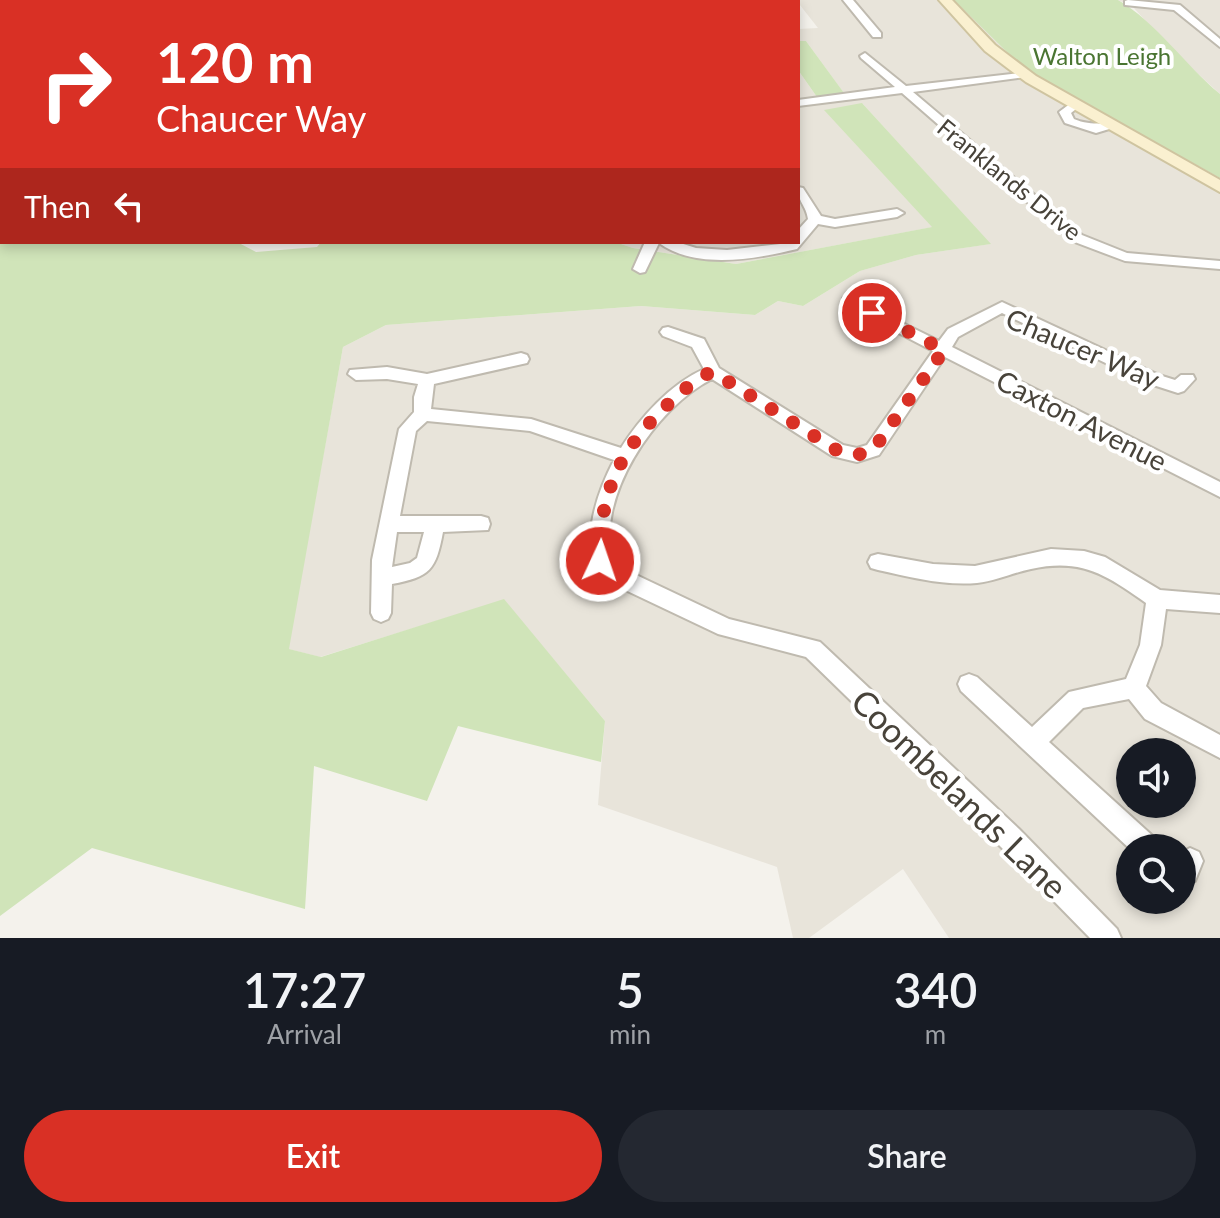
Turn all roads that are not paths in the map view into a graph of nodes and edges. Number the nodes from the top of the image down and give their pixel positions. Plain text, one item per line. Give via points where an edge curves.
1 (848, 0) edge
2 (945, 0) edge
3 (1128, 3) dead end
4 (877, 35) dead end
5 (1220, 44) edge
6 (865, 56) dead end
7 (1025, 74) junction
8 (903, 89) junction
9 (802, 98) edge
10 (1220, 187) edge
11 (800, 194) edge
12 (897, 213) dead end
13 (815, 219) junction
14 (800, 237) edge
15 (651, 244) edge
16 (669, 244) edge
17 (794, 244) edge
18 (1220, 265) edge
19 (640, 269) dead end
20 (848, 301) dead end
21 (668, 332) dead end
22 (944, 350) junction
23 (521, 359) dead end
24 (713, 372) junction
25 (356, 374) dead end
26 (1187, 379) dead end
27 (427, 380) junction
28 (423, 414) junction
29 (623, 456) junction
30 (1220, 490) edge
31 (390, 524) junction
32 (435, 524) junction
33 (481, 524) dead end
34 (878, 562) dead end
35 (384, 577) junction
36 (1156, 599) junction
37 (1220, 604) edge
38 (381, 613) dead end
39 (969, 684) dead end
40 (1133, 688) junction
41 (1032, 743) junction
42 (1220, 747) edge
43 (1132, 834) edge
44 (1108, 938) edge

1 - 4 street
2 - 7 street via 990,48
3 - 5 street via 1177,7
6 - 8 street, Franklands Drive
7 - 8 street, Franklands Drive
7 - 10 street
8 - 9 street
8 - 18 street, Franklands Drive via 1077,238 1125,257
11 - 13 street
12 - 13 street via 835,223
13 - 14 street
15 - 19 street
16 - 17 street via 724,257
20 - 22 street
21 - 24 street, Chaucer Way via 698,343
22 - 24 street, Chaucer Way via 873,450 857,455 838,451
22 - 26 street, Chaucer Way via 953,333 1002,307 1153,379 1178,387
22 - 30 street, Caxton Avenue
23 - 27 street
24 - 29 street via 676,396 642,428
25 - 27 street
27 - 28 street
28 - 29 street via 531,425
28 - 31 street via 408,429
29 - 44 street, Coombelands Lane via 602,520 600,561 607,572 725,627 812,649
31 - 32 street
31 - 35 street
32 - 33 street
32 - 35 street via 427,564
34 - 36 street via 937,574 990,573 1050,557 1081,556 1113,569
35 - 38 street
36 - 37 street
36 - 40 street via 1143,673
39 - 41 street
40 - 41 street via 1077,699
40 - 42 street via 1153,711
41 - 43 street

